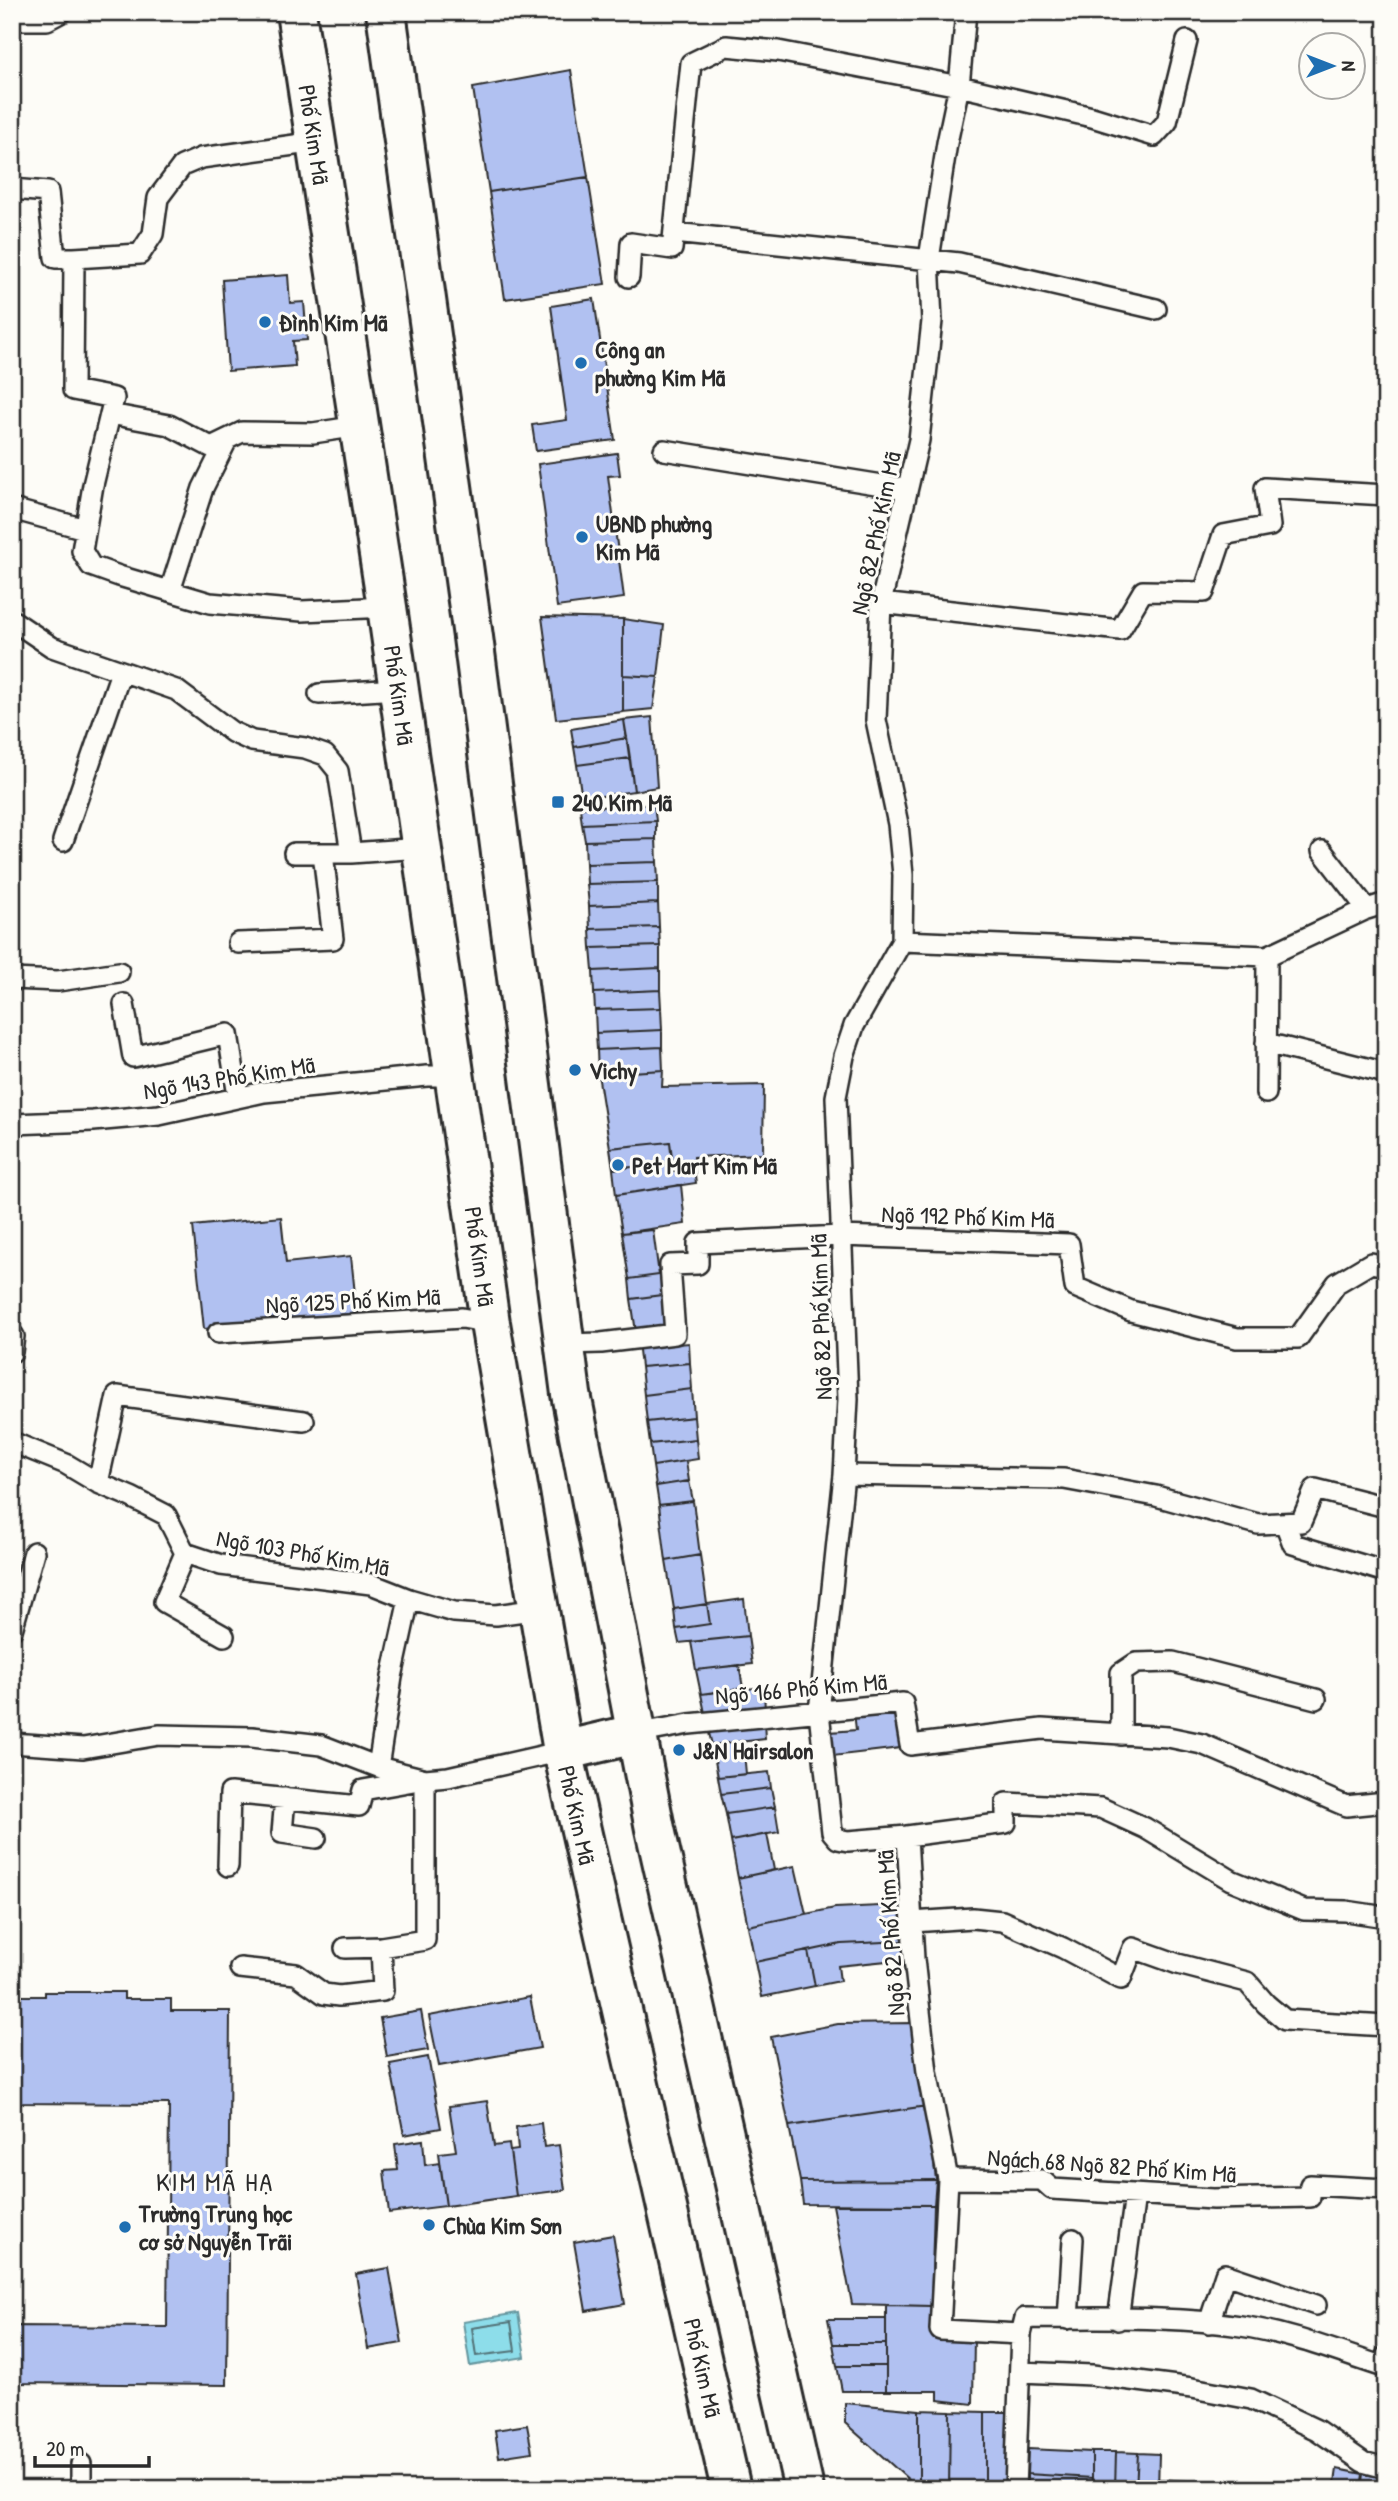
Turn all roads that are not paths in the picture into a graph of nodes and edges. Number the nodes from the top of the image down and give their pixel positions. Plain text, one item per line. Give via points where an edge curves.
1 (62, 12) edge
2 (296, 12) edge
3 (386, 12) edge
4 (966, 12) edge
5 (12, 20) edge
6 (1187, 41) dead end
7 (959, 86) junction
8 (316, 142) junction
9 (12, 189) edge
10 (674, 233) junction
11 (74, 258) junction
12 (929, 259) junction
13 (629, 277) dead end
14 (1156, 309) dead end
15 (110, 414) junction
16 (359, 426) junction
17 (227, 440) junction
18 (664, 450) dead end
19 (907, 489) junction
20 (1386, 495) edge
21 (12, 509) edge
22 (85, 529) junction
23 (170, 591) junction
24 (881, 603) junction
25 (387, 607) junction
26 (12, 620) edge
27 (121, 672) junction
28 (397, 689) junction
29 (319, 694) dead end
30 (63, 841) dead end
31 (422, 848) junction
32 (1322, 851) dead end
33 (294, 853) dead end
34 (323, 853) junction
35 (351, 853) junction
36 (1386, 903) edge
37 (1367, 909) junction
38 (902, 941) junction
39 (238, 943) dead end
40 (1267, 956) junction
41 (119, 972) dead end
42 (12, 979) edge
43 (124, 1004) dead end
44 (1266, 1043) junction
45 (1386, 1073) edge
46 (453, 1076) junction
47 (1266, 1093) dead end
48 (238, 1096) junction
49 (12, 1124) edge
50 (841, 1236) junction
51 (1386, 1266) edge
52 (490, 1323) junction
53 (218, 1333) dead end
54 (565, 1343) junction
55 (304, 1421) dead end
56 (12, 1442) edge
57 (844, 1475) junction
58 (98, 1483) junction
59 (1386, 1507) edge
60 (1285, 1522) junction
61 (34, 1552) dead end
62 (185, 1553) junction
63 (1386, 1572) edge
64 (409, 1599) junction
65 (539, 1609) junction
66 (14, 1617) edge
67 (225, 1636) dead end
68 (1316, 1699) dead end
69 (819, 1712) junction
70 (635, 1734) junction
71 (1121, 1735) junction
72 (12, 1743) edge
73 (563, 1751) junction
74 (378, 1767) junction
75 (425, 1779) junction
76 (285, 1798) junction
77 (1386, 1802) edge
78 (907, 1836) junction
79 (316, 1838) dead end
80 (228, 1866) dead end
81 (1386, 1917) edge
82 (912, 1922) junction
83 (381, 1947) junction
84 (345, 1948) dead end
85 (240, 1968) dead end
86 (1386, 2026) edge
87 (948, 2179) junction
88 (1386, 2189) edge
89 (1135, 2194) junction
90 (1073, 2239) dead end
91 (1316, 2305) dead end
92 (1068, 2319) junction
93 (1118, 2320) junction
94 (1209, 2323) junction
95 (1021, 2334) junction
96 (1386, 2356) edge
97 (1020, 2372) junction
98 (81, 2464) dead end
99 (1386, 2468) edge
100 (81, 2489) edge
101 (731, 2489) edge
102 (804, 2489) edge
103 (1015, 2489) edge

1 - 5 lane via 47,20
2 - 8 main road, Phố Kim Mã
3 - 54 main road
4 - 7 lane, Ngõ 82 Phố Kim Mã
6 - 7 lane via 1167,122 1154,136
7 - 10 lane via 778,51 726,47 691,62
7 - 12 lane, Ngõ 82 Phố Kim Mã
8 - 11 lane via 201,158 182,166 158,198 153,234 140,254
8 - 16 main road, Phố Kim Mã
9 - 11 lane via 48,192 55,258
10 - 12 lane
10 - 13 lane via 672,249 631,243
11 - 15 lane via 73,390 114,398
12 - 14 lane
12 - 19 lane, Ngõ 82 Phố Kim Mã via 932,321 919,440
15 - 17 lane via 169,425 211,447
15 - 22 lane
16 - 17 lane via 313,433 242,432
16 - 25 main road, Phố Kim Mã
17 - 23 lane via 203,488
18 - 19 lane
19 - 24 lane, Ngõ 82 Phố Kim Mã
20 - 24 lane via 1265,488 1270,526 1223,535 1204,592 1143,591 1120,630
21 - 22 lane
22 - 23 lane via 82,551 92,566
23 - 25 lane via 210,603 302,611
24 - 38 lane, Ngõ 82 Phố Kim Mã via 876,720 898,824
25 - 28 main road, Phố Kim Mã
26 - 27 lane via 52,647
27 - 30 lane
27 - 35 lane via 176,690 232,732 252,741 325,755 338,771
28 - 29 lane
28 - 31 main road, Phố Kim Mã
31 - 35 lane
31 - 46 main road, Phố Kim Mã
32 - 37 lane
33 - 34 lane
34 - 35 lane
34 - 39 lane via 333,939
36 - 37 lane
37 - 40 lane
38 - 40 lane
38 - 50 lane, Ngõ 82 Phố Kim Mã via 854,1026 844,1056 836,1097
40 - 44 lane
41 - 42 lane via 58,981
43 - 48 lane via 133,1058 228,1034
44 - 45 lane
44 - 47 lane
46 - 48 lane, Ngõ 143 Phố Kim Mã
46 - 52 main road, Phố Kim Mã
48 - 49 lane, Ngõ 143 Phố Kim Mã via 159,1115
50 - 51 lane, Ngõ 192 Phố Kim Mã via 1069,1244 1074,1287 1131,1311 1237,1338 1298,1338 1337,1283 1371,1263
50 - 54 lane, Ngõ 192 Phố Kim Mã via 698,1243 698,1264 670,1265 676,1334
50 - 57 lane, Ngõ 82 Phố Kim Mã via 848,1399
52 - 53 lane, Ngõ 125 Phố Kim Mã via 462,1318
52 - 65 main road, Phố Kim Mã
54 - 70 main road via 573,1408
55 - 58 lane via 117,1396
56 - 58 lane, Ngõ 103 Phố Kim Mã
57 - 60 lane via 1064,1479 1156,1496 1258,1524
57 - 69 lane, Ngõ 82 Phố Kim Mã
58 - 62 lane, Ngõ 103 Phố Kim Mã via 166,1515
59 - 60 lane via 1315,1489 1301,1522
60 - 63 lane via 1293,1544
61 - 66 lane
62 - 64 lane, Ngõ 103 Phố Kim Mã via 221,1565 371,1584
62 - 67 lane via 164,1602
64 - 65 lane, Ngõ 103 Phố Kim Mã via 454,1612 496,1615
64 - 74 lane
65 - 73 main road, Phố Kim Mã
68 - 71 lane via 1173,1662 1136,1663 1121,1673
69 - 70 lane, Ngõ 166 Phố Kim Mã
69 - 71 lane, Ngõ 166 Phố Kim Mã via 903,1703 910,1745 1042,1730
69 - 78 lane, Ngõ 82 Phố Kim Mã via 832,1832 848,1841
70 - 73 main road
70 - 102 main road
71 - 77 lane, Ngõ 166 Phố Kim Mã via 1202,1744 1346,1806
72 - 74 lane via 83,1748 159,1735 252,1737 321,1745
73 - 75 lane
73 - 101 main road, Phố Kim Mã
74 - 75 lane
75 - 76 lane via 363,1790 359,1806
75 - 83 lane via 425,1940
76 - 79 lane via 282,1833
76 - 80 lane via 230,1793
78 - 81 lane via 1006,1824 1006,1803 1101,1808 1145,1828 1231,1880 1304,1910
78 - 82 lane, Ngõ 82 Phố Kim Mã
82 - 86 lane via 1002,1921 1121,1979 1133,1948 1247,1982 1286,2020
82 - 87 lane, Ngõ 82 Phố Kim Mã via 927,2072
83 - 84 lane
83 - 85 lane via 383,1991 338,1996 324,1993 296,1974
87 - 89 lane, Ngách 68 Ngõ 82 Phố Kim Mã via 1042,2180 1052,2189
87 - 95 lane, Ngõ 82 Phố Kim Mã via 940,2330
88 - 89 lane, Ngách 68 Ngõ 82 Phố Kim Mã via 1310,2185 1310,2197 1296,2198
89 - 93 lane
90 - 92 lane
91 - 94 lane via 1225,2274
92 - 93 lane
92 - 95 lane via 1025,2318
93 - 94 lane
94 - 96 lane via 1286,2335 1381,2366
95 - 97 lane
97 - 99 lane via 1092,2375 1251,2399 1317,2430 1363,2462
97 - 103 lane
98 - 100 lane

